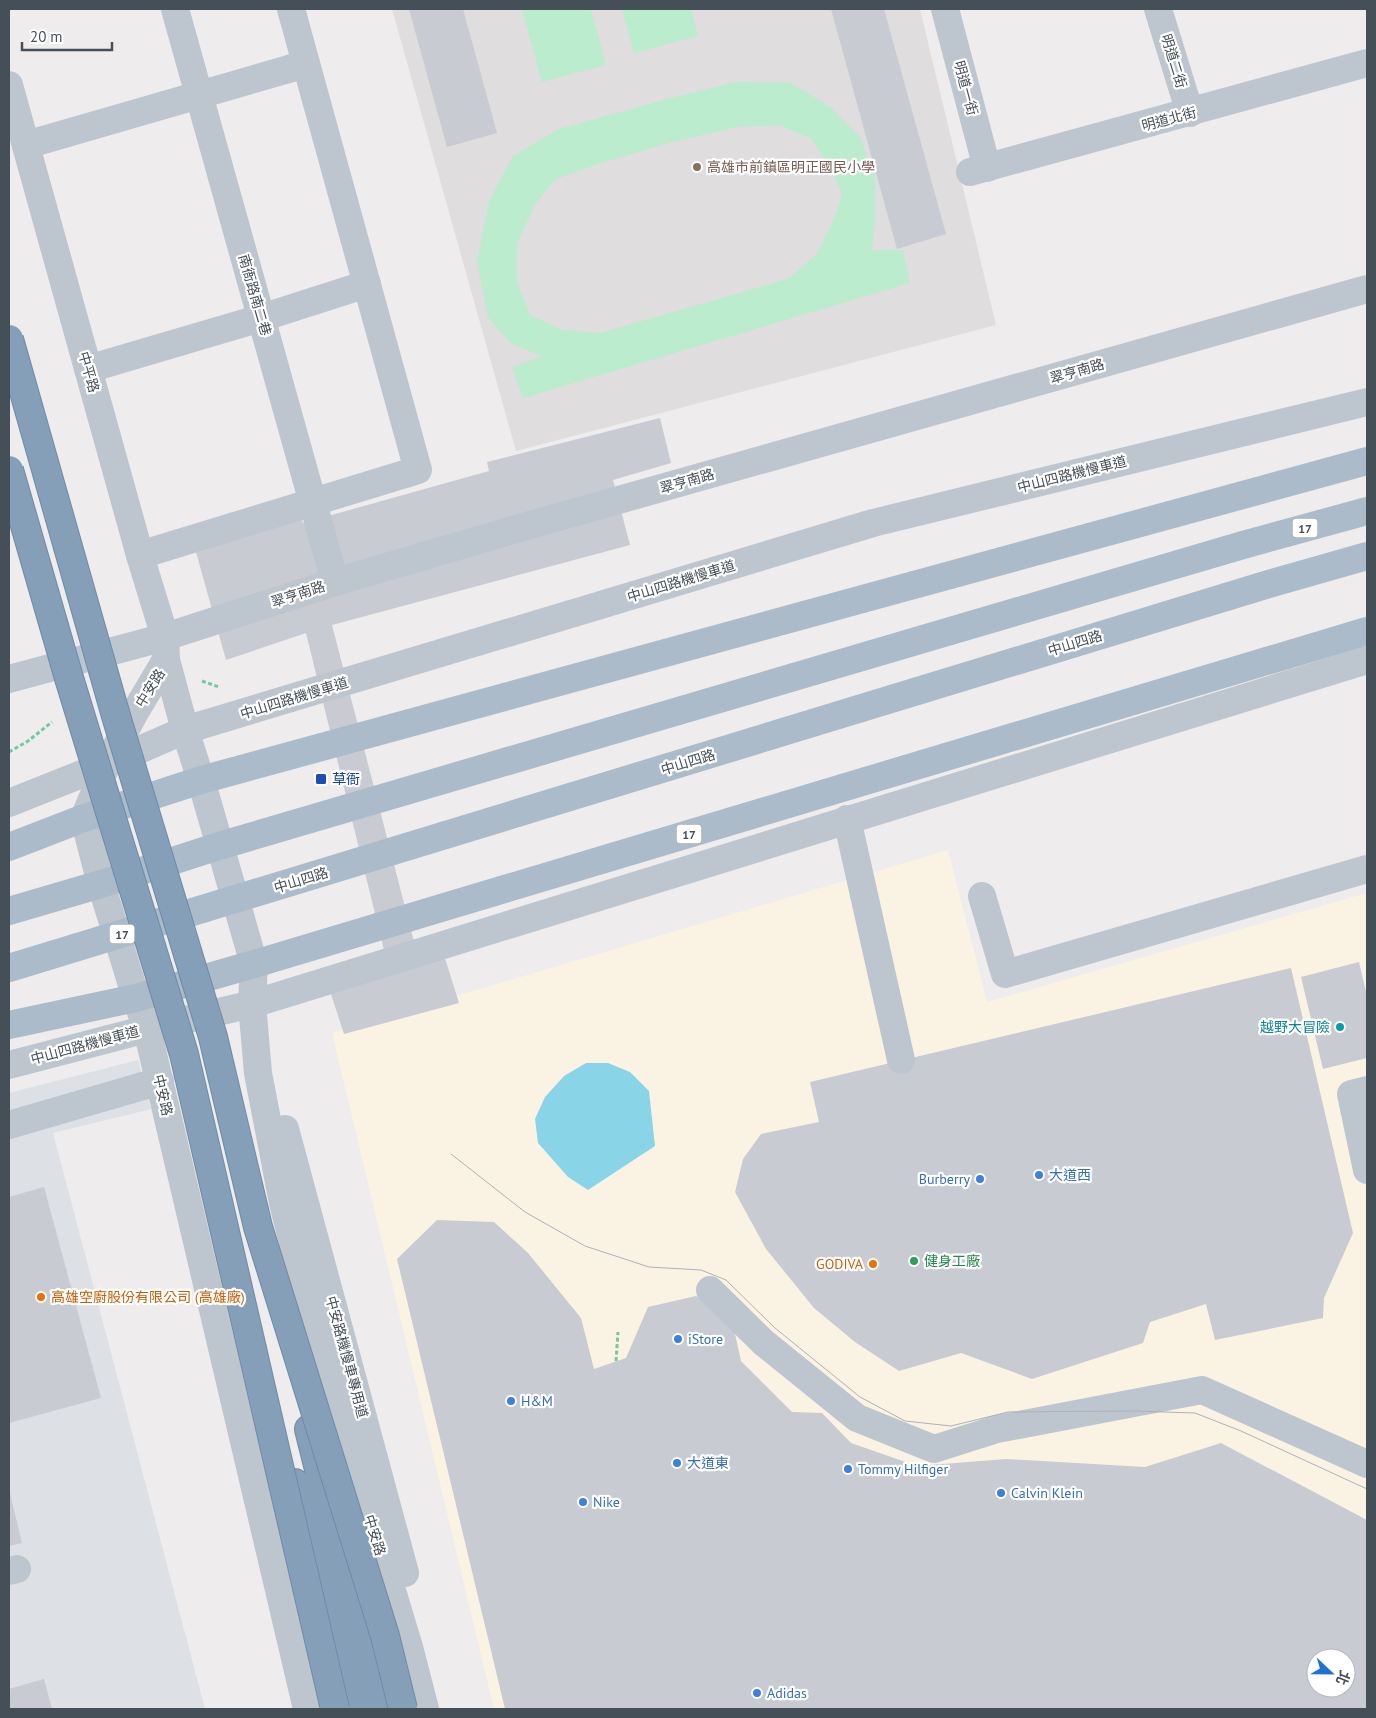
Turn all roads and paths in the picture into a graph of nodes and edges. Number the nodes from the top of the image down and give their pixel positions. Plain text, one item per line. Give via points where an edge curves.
1 (175, 9) edge
2 (291, 9) edge
3 (945, 9) edge
4 (1158, 9) edge
5 (1367, 63) edge
6 (306, 64) junction
7 (9, 85) edge
8 (199, 96) junction
9 (1190, 113) junction
10 (26, 145) junction
11 (979, 170) joint
12 (367, 284) junction
13 (1367, 289) edge
14 (261, 318) junction
15 (9, 340) edge
16 (88, 369) junction
17 (1367, 402) edge
18 (1367, 461) edge
19 (9, 470) edge
20 (313, 503) junction
21 (1367, 511) edge
22 (140, 555) junction
23 (1367, 556) edge
24 (335, 582) junction
25 (1367, 631) edge
26 (166, 649) junction
27 (1367, 660) edge
28 (9, 679) edge
29 (185, 730) junction
30 (107, 764) junction
31 (201, 780) junction
32 (9, 803) edge
33 (84, 818) junction
34 (846, 819) junction
35 (220, 846) junction
36 (9, 847) edge
37 (1367, 869) edge
38 (101, 884) junction
39 (982, 896) dead end
40 (235, 900) junction
41 (9, 911) edge
42 (117, 936) junction
43 (254, 964) junction
44 (9, 968) edge
45 (136, 998) junction
46 (252, 1004) junction
47 (9, 1025) edge
48 (147, 1029) junction
49 (902, 1060) dead end
50 (9, 1065) edge
51 (160, 1081) junction
52 (1367, 1090) edge
53 (9, 1125) edge
54 (1367, 1170) edge
55 (258, 1227) junction
56 (226, 1234) junction
57 (710, 1290) dead end
58 (618, 1332) dead end
59 (616, 1361) dead end
60 (323, 1362) junction
61 (229, 1376) junction
62 (1367, 1464) edge
63 (308, 1709) edge
64 (335, 1709) edge
65 (345, 1709) edge
66 (357, 1709) edge
67 (379, 1709) edge
68 (396, 1709) edge
69 (403, 1709) edge
70 (425, 1709) edge
71 (442, 1709) edge

1 - 8 street, 南衙路南二巷
2 - 6 street
3 - 11 street, 明道一街
4 - 9 street, 明道二街
5 - 9 street, 明道北街
6 - 8 street
6 - 12 street
7 - 10 street, 中平路
8 - 10 street
8 - 14 street, 南衙路南二巷
9 - 11 street, 明道北街
10 - 16 street, 中平路
12 - 14 street
12 - 20 street via 418,470
13 - 24 street, 翠亨南路
14 - 16 street
14 - 20 street, 南衙路南二巷
15 - 55 highway, bridge via 116,716 213,1037
16 - 22 street, 中平路
17 - 29 street, 中山四路機慢車道 via 873,523
18 - 31 main road
19 - 56 highway, bridge via 184,1054
20 - 22 street
20 - 24 street, 南衙路南二巷
21 - 35 main road, 17
22 - 26 street, 中平路
23 - 40 main road, 中山四路 / 17
24 - 26 street, 翠亨南路
25 - 43 main road, 17
26 - 28 street, 翠亨南路
26 - 29 street, 中安路
26 - 30 street, 中安路
27 - 34 street, 中山四路機慢車道
29 - 30 street, 中山四路機慢車道
29 - 31 street, 中安路
30 - 32 street, 中山四路機慢車道
30 - 33 street, 中安路
31 - 33 main road
31 - 35 street, 中安路
33 - 36 main road
33 - 38 street, 中安路
34 - 46 street, 中山四路機慢車道
34 - 49 street
35 - 38 main road, 17
35 - 40 street, 中安路
37 - 39 street via 1005,974
38 - 41 main road, 17
38 - 42 street, 中安路
40 - 42 main road, 中山四路 / 17
40 - 43 street, 中安路
42 - 44 main road, 中山四路 / 17
42 - 45 street, 中安路
43 - 45 main road, 17
43 - 46 street, 中安路
45 - 47 main road, 17
45 - 48 street, 中安路
46 - 48 street, 中山四路機慢車道
46 - 60 street, 中安路 via 258,1074 283,1203
46 - 71 street, 中安路機慢車專用道
48 - 50 street, 中山四路機慢車道
48 - 51 street, 中安路
51 - 53 street
51 - 61 street, 中安路
52 - 54 street via 1351,1094
55 - 67 highway, bridge
55 - 69 highway, bridge via 385,1636
56 - 64 highway, bridge
56 - 66 highway, bridge
57 - 62 street via 764,1343 857,1418 934,1449 997,1429 1202,1390
58 - 59 path
60 - 68 street, 中安路
60 - 70 street, 中安路
61 - 63 street, 中安路
61 - 65 street, 中安路 via 299,1520

